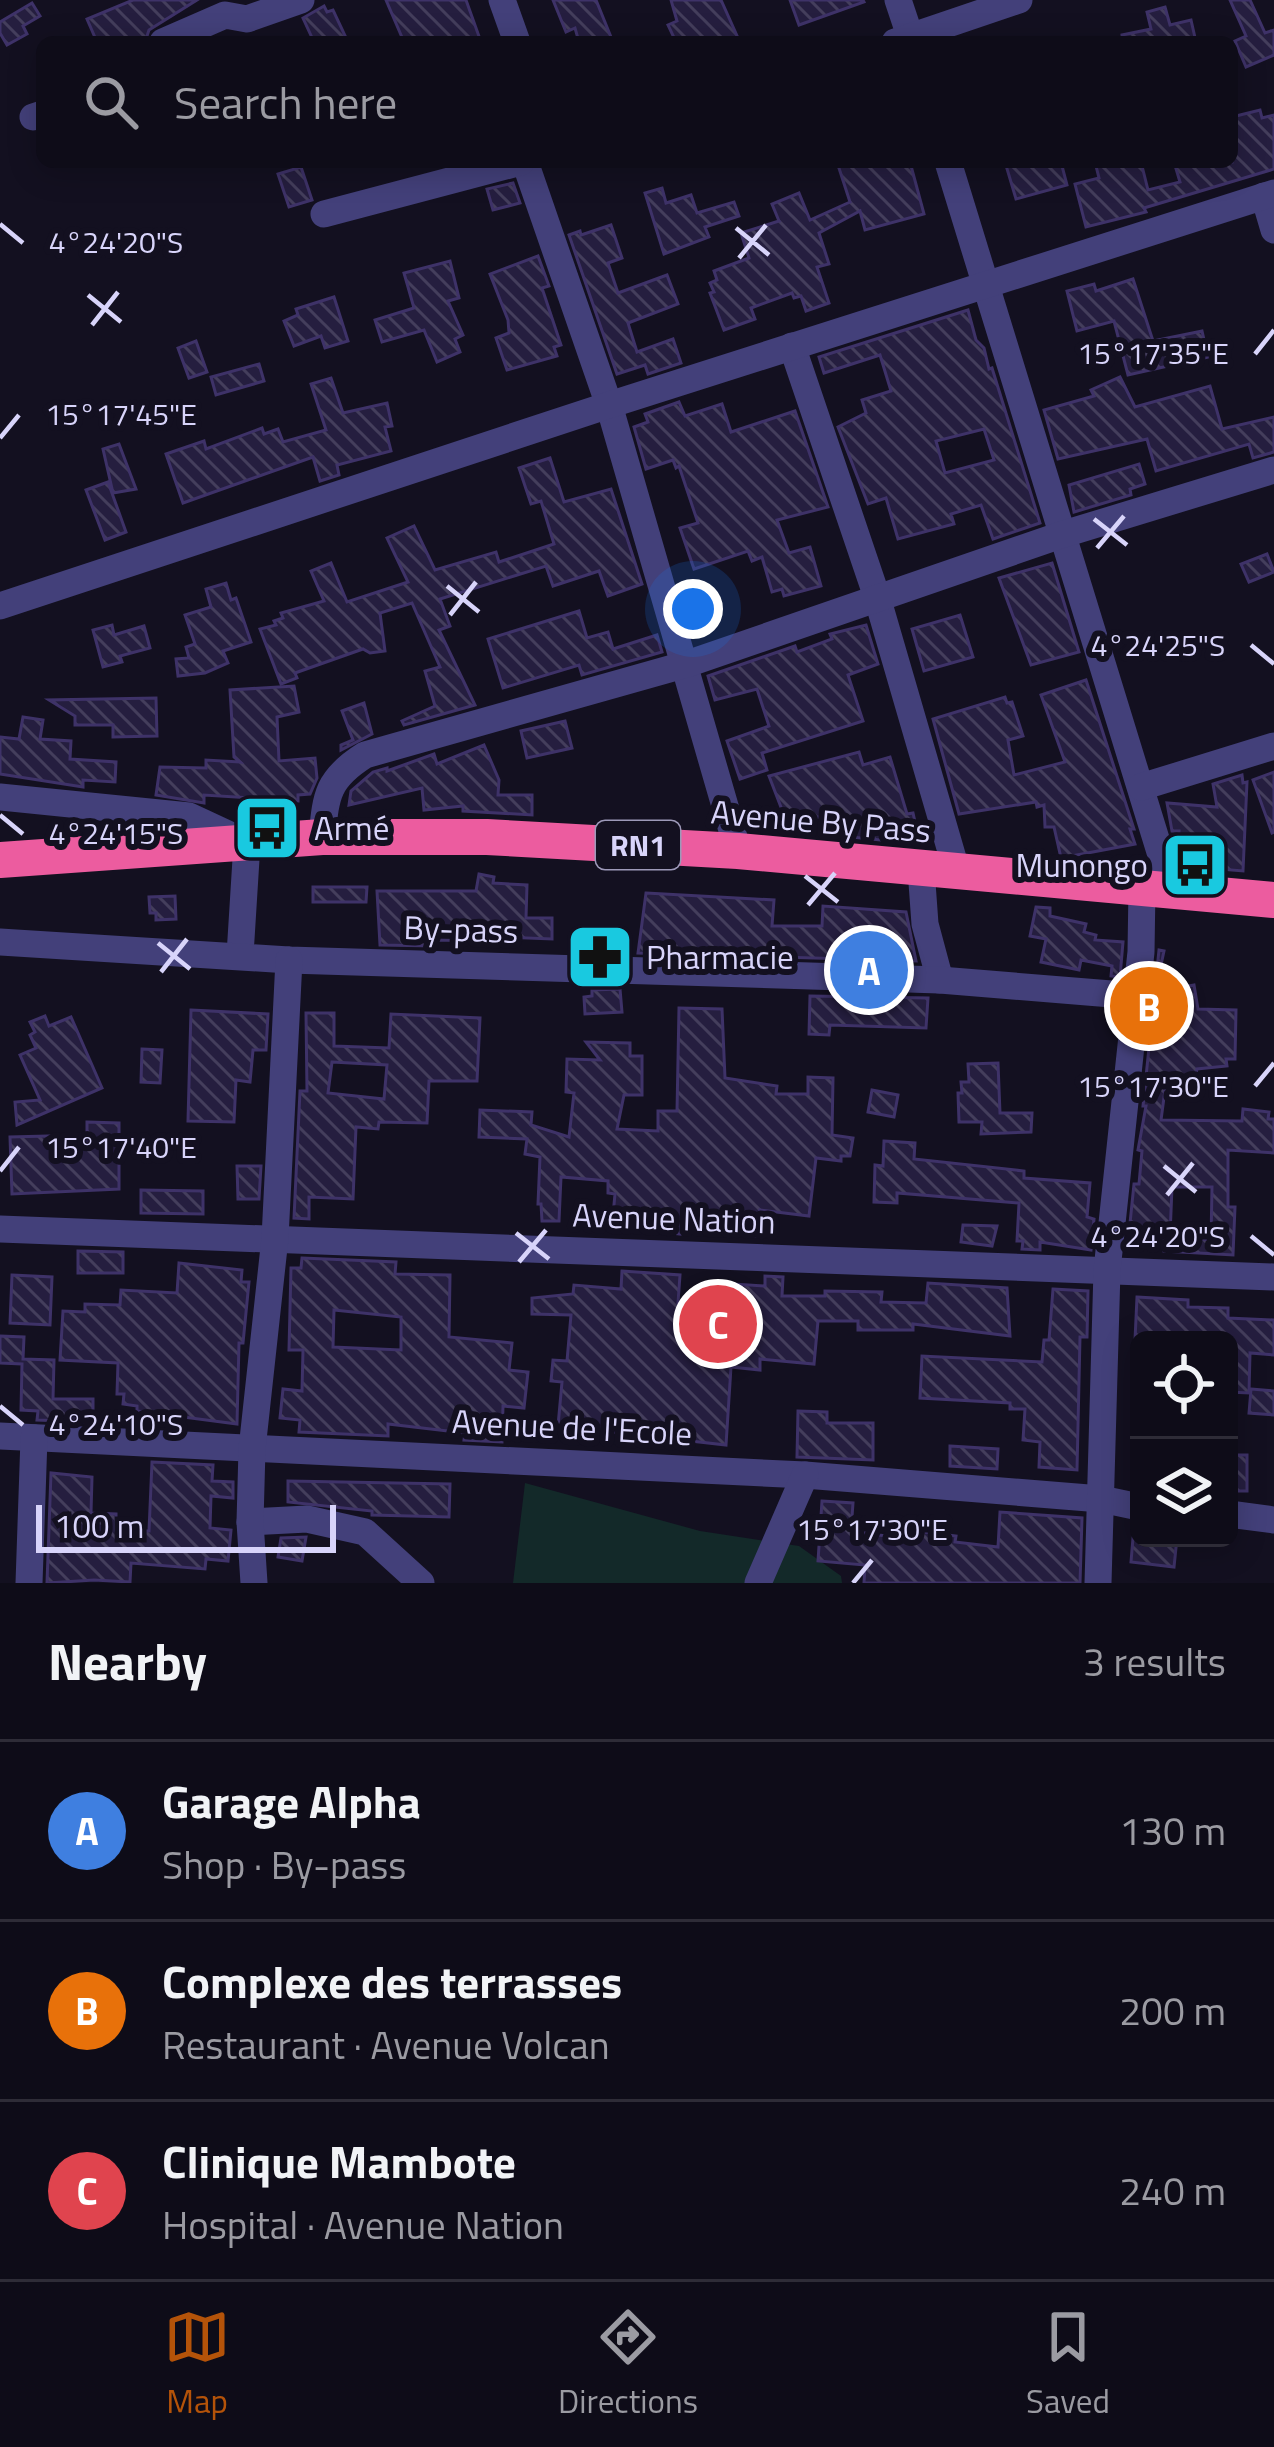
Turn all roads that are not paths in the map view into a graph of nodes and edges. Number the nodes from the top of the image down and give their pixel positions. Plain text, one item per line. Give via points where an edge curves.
1 (302, 0) edge
2 (502, 0) edge
3 (898, 0) edge
4 (1019, 0) edge
5 (177, 36) edge
6 (515, 36) edge
7 (904, 36) edge
8 (916, 36) edge
9 (500, 168) edge
10 (525, 168) edge
11 (950, 168) edge
12 (1269, 195) edge
13 (324, 214) dead end
14 (1274, 230) edge
15 (986, 284) junction
16 (792, 346) junction
17 (609, 405) junction
18 (1274, 470) edge
19 (1064, 534) junction
20 (877, 597) junction
21 (0, 606) edge
22 (687, 664) junction
23 (1274, 746) edge
24 (1141, 787) junction
25 (0, 797) edge
26 (322, 837) junction
27 (248, 843) junction
28 (738, 851) junction
29 (0, 860) edge
30 (939, 871) junction
31 (1156, 890) junction
32 (1274, 900) edge
33 (0, 942) edge
34 (240, 955) junction
35 (289, 960) junction
36 (940, 980) junction
37 (1136, 995) junction
38 (0, 1229) edge
39 (275, 1238) junction
40 (1108, 1270) junction
41 (1274, 1277) edge
42 (0, 1436) edge
43 (34, 1438) junction
44 (252, 1449) junction
45 (805, 1475) junction
46 (1101, 1499) junction
47 (1130, 1505) edge
48 (1238, 1515) edge
49 (1274, 1520) edge
50 (250, 1522) junction
51 (28, 1583) edge
52 (254, 1583) edge
53 (421, 1583) edge
54 (758, 1583) edge
55 (1098, 1583) edge

1 - 5 street
2 - 6 street
3 - 7 street
4 - 8 street
9 - 13 street
10 - 17 street
11 - 15 street
12 - 14 street
12 - 15 street
15 - 16 street
15 - 19 street
16 - 17 street
16 - 20 street
17 - 21 street
17 - 22 street
18 - 19 street
19 - 20 street
19 - 24 street
20 - 22 street
20 - 30 street
22 - 26 street via 364,755 326,794
22 - 28 street
23 - 24 street
24 - 31 street
25 - 27 street via 189,816
26 - 27 highway, Avenue By Pass / RN1
26 - 28 highway, Avenue By Pass / RN1
27 - 29 highway, Avenue By Pass / RN1
27 - 34 street
28 - 30 highway, Avenue By Pass / RN1
30 - 31 highway, Avenue By Pass / RN1
30 - 36 street via 925,924
31 - 32 highway, Avenue By Pass / RN1
31 - 37 street
33 - 34 street, By-pass
34 - 35 street, By-pass
35 - 36 street, By-pass
35 - 39 street
36 - 37 street, By-pass
37 - 40 street
38 - 39 street, Avenue Nation
39 - 40 street, Avenue Nation
39 - 44 street
40 - 41 street, Avenue Nation
40 - 46 street
42 - 43 street, Avenue de l'Ecole
43 - 44 street, Avenue de l'Ecole
43 - 51 street
44 - 45 street, Avenue de l'Ecole
44 - 50 street
45 - 46 street, Avenue de l'Ecole
45 - 54 street
46 - 47 street, Avenue de l'Ecole
46 - 55 street
48 - 49 street
50 - 52 street
50 - 53 street via 307,1519 364,1532

